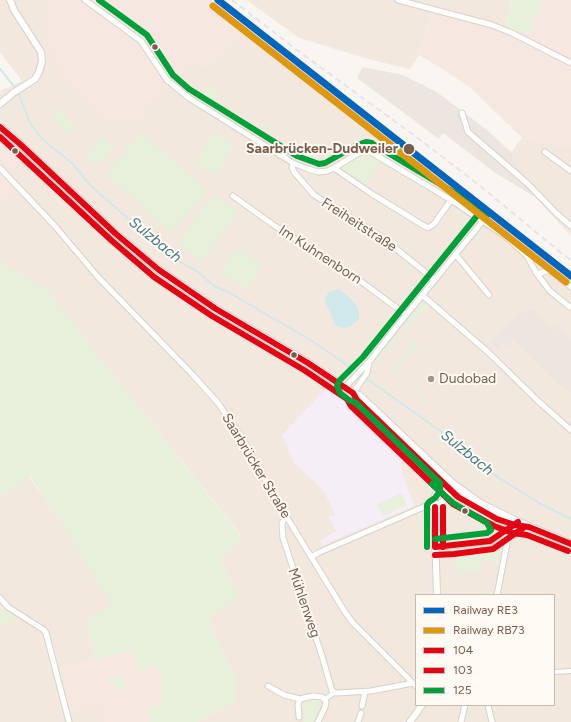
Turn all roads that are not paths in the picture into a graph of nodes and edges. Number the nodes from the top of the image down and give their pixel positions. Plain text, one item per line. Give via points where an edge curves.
1 (10, 0) edge
2 (85, 0) edge
3 (398, 0) edge
4 (571, 63) edge
5 (0, 104) edge
6 (462, 113) dead end
7 (0, 128) edge
8 (545, 152) dead end
9 (293, 163) junction
10 (334, 168) junction
11 (571, 171) edge
12 (1, 172) edge
13 (233, 196) dead end
14 (451, 200) junction
15 (482, 222) junction
16 (571, 226) edge
17 (456, 256) junction
18 (537, 274) junction
19 (435, 280) junction
20 (571, 287) edge
21 (422, 295) junction
22 (489, 295) dead end
23 (571, 308) edge
24 (406, 315) junction
25 (369, 362) junction
26 (344, 387) junction
27 (353, 393) junction
28 (571, 430) edge
29 (434, 474) junction
30 (447, 479) junction
31 (449, 488) junction
32 (437, 492) junction
33 (460, 492) junction
34 (446, 498) junction
35 (435, 507) junction
36 (495, 515) junction
37 (286, 516) junction
38 (516, 524) junction
39 (502, 531) junction
40 (571, 544) edge
41 (435, 547) junction
42 (311, 557) junction
43 (437, 594) edge
44 (497, 594) edge
45 (0, 598) edge
46 (571, 671) edge
47 (555, 672) edge
48 (415, 685) edge
49 (268, 686) dead end
50 (333, 692) junction
51 (365, 692) junction
52 (300, 699) junction
53 (324, 699) junction
54 (362, 706) dead end
55 (421, 706) edge
56 (464, 706) edge
57 (488, 706) edge
58 (361, 712) dead end
59 (299, 717) dead end
60 (69, 722) edge
61 (318, 722) edge
62 (358, 722) edge
63 (410, 722) edge
64 (462, 722) edge
65 (492, 722) edge

1 - 5 street via 41,52 42,62 35,79
2 - 9 street via 141,41 167,80 184,95
3 - 4 street via 492,25
6 - 16 street via 468,132
7 - 26 main road via 159,270 216,309
8 - 11 street
9 - 10 street via 318,172
9 - 19 street, Freiheitstraße via 294,172 309,191 380,236
10 - 14 street via 366,150
10 - 14 street via 428,228 434,224
12 - 37 street, Saarbrücker Straße via 54,224 98,277 218,404 243,439
13 - 24 street, Im Kuhnenborn via 366,285
14 - 15 street
15 - 17 street
15 - 18 street via 518,247 527,256
17 - 19 street
17 - 22 street
18 - 20 street via 550,270
18 - 23 street via 550,291
19 - 21 street
21 - 24 street
21 - 28 street via 488,352
24 - 25 street
25 - 26 street
25 - 27 street via 367,373
26 - 27 main road
27 - 29 main road via 357,400
27 - 30 main road via 360,396
29 - 31 main road
29 - 32 street
30 - 31 street
30 - 33 main road
31 - 32 street
31 - 33 main road
31 - 34 street
32 - 35 street
33 - 34 street
33 - 36 main road
34 - 35 street
35 - 41 street
35 - 42 street via 426,506
36 - 38 main road
36 - 39 street
37 - 42 street, Saarbrücker Straße
37 - 50 street, Mühlenweg via 282,523 283,538
38 - 39 street
38 - 40 main road
39 - 41 street via 497,537 483,542
39 - 44 street via 507,544
41 - 43 street
42 - 48 street, Saarbrücker Straße via 353,623
45 - 60 street via 8,607 46,633
46 - 47 street
48 - 51 street
49 - 52 street via 284,695
50 - 51 street
50 - 53 street
51 - 54 street
52 - 53 street via 318,696
52 - 59 street
53 - 61 street via 325,707
55 - 63 street
56 - 64 street
57 - 65 street
58 - 62 street

